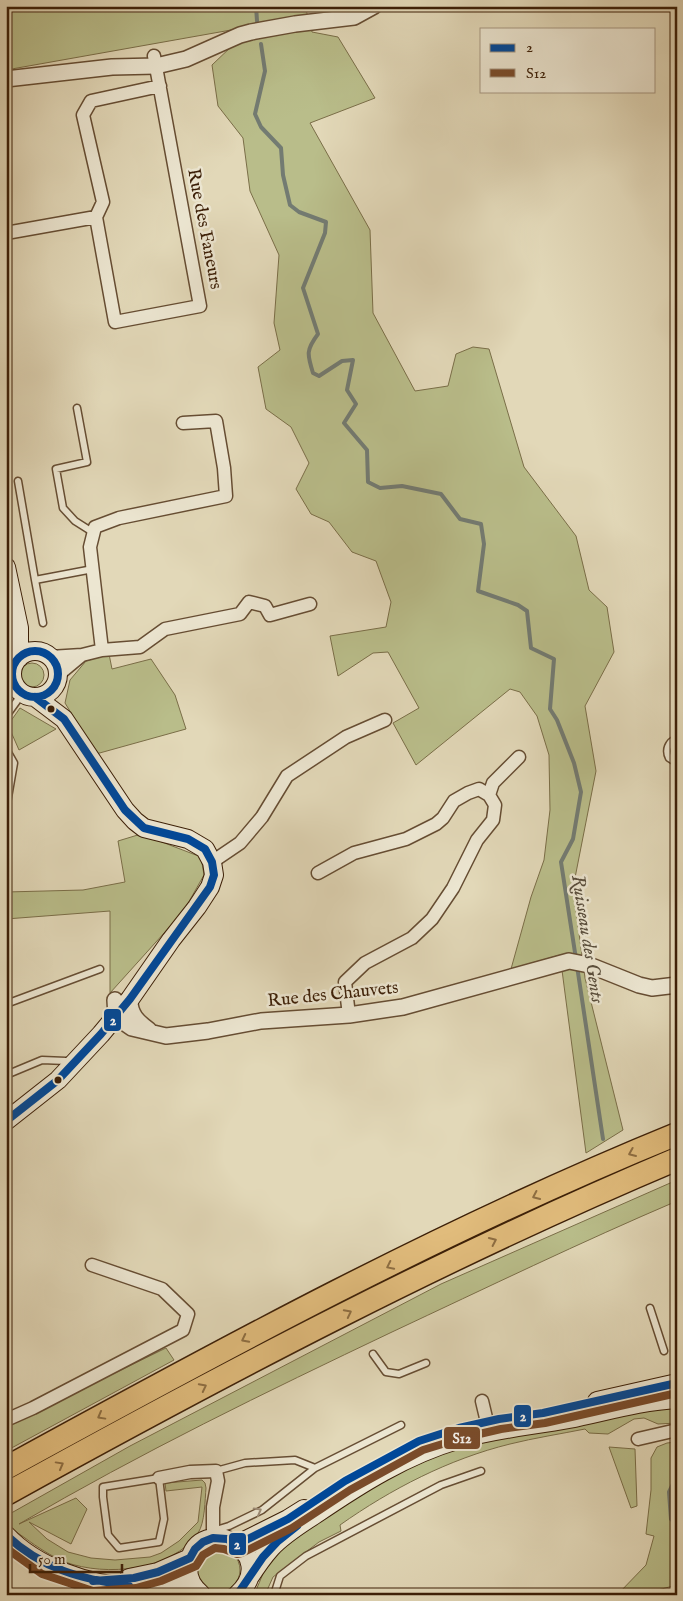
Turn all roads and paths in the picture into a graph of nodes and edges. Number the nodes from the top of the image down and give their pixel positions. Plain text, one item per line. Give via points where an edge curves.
1 (374, 6) edge
2 (155, 61) junction
3 (6, 79) edge
4 (160, 86) junction
5 (96, 217) junction
6 (6, 233) edge
7 (77, 408) dead end
8 (183, 423) dead end
9 (18, 481) dead end
10 (94, 533) junction
11 (6, 567) edge
12 (93, 569) junction
13 (35, 580) junction
14 (310, 604) dead end
15 (43, 623) dead end
16 (102, 650) junction
17 (34, 655) junction
18 (82, 655) junction
19 (56, 680) junction
20 (16, 687) edge
21 (6, 716) edge
22 (64, 719) junction
23 (385, 720) dead end
24 (677, 738) edge
25 (6, 749) edge
26 (519, 756) dead end
27 (677, 763) edge
28 (489, 795) junction
29 (6, 809) edge
30 (212, 862) junction
31 (318, 873) dead end
32 (100, 970) dead end
33 (677, 985) edge
34 (123, 999) junction
35 (6, 1004) edge
36 (349, 1015) junction
37 (116, 1017) junction
38 (156, 1035) junction
39 (63, 1064) junction
40 (6, 1075) edge
41 (22, 1109) junction
42 (6, 1121) edge
43 (677, 1134) edge
44 (677, 1159) edge
45 (92, 1265) dead end
46 (650, 1308) dead end
47 (664, 1351) dead end
48 (373, 1354) dead end
49 (426, 1363) dead end
50 (677, 1383) edge
51 (677, 1399) edge
52 (482, 1401) dead end
53 (6, 1420) edge
54 (487, 1422) junction
55 (401, 1425) dead end
56 (677, 1430) edge
57 (638, 1439) dead end
58 (6, 1468) edge
59 (315, 1468) junction
60 (481, 1470) dead end
61 (216, 1471) junction
62 (159, 1478) junction
63 (6, 1494) edge
64 (6, 1535) edge
65 (213, 1535) junction
66 (238, 1544) junction
67 (190, 1558) junction
68 (249, 1578) junction
69 (93, 1581) junction
70 (198, 1592) edge
71 (237, 1595) edge
72 (274, 1595) edge

1 - 2 street via 354,17 251,32 207,50
2 - 3 street
2 - 4 street, Rue des Faneurs
4 - 5 street, Rue des Faneurs via 91,101 83,115 103,202
4 - 5 street, Rue des Faneurs via 200,306 115,322
5 - 6 street
7 - 10 lane via 87,462 56,469 63,508 74,521
8 - 10 street via 216,421 226,496 119,518 95,527
9 - 13 lane
10 - 12 street via 90,547
11 - 17 main road via 19,628
12 - 13 lane
12 - 16 street
13 - 15 lane
14 - 16 street via 270,615 265,606 250,602 240,614 166,629 140,648
16 - 18 street
17 - 18 street
17 - 19 main road via 55,664
17 - 20 main road via 12,669
18 - 19 street
19 - 20 main road via 47,694
19 - 22 main road
20 - 21 lane
20 - 22 main road
22 - 30 main road via 135,822 144,828 197,843
23 - 30 street via 346,737 287,776 262,817 240,843
24 - 27 lane via 667,750 669,758
25 - 29 lane via 14,763
26 - 28 street via 493,783
28 - 31 street via 479,789 468,793 454,801 436,824 406,839 354,853
28 - 36 street via 494,805 494,820 477,840 453,888 432,919 412,938 365,963 346,982
30 - 34 main road via 214,875 210,887 170,940 137,970
32 - 35 lane
33 - 36 street, Rue des Chauvets via 652,988 575,962 403,1007
34 - 37 main road
34 - 38 street via 134,1018
34 - 39 main road
36 - 38 street, Rue des Chauvets via 261,1021 208,1031
37 - 38 street, Rue des Chauvets via 132,1028
37 - 41 main road via 58,1080
39 - 40 lane via 42,1060
39 - 41 main road
41 - 42 main road
43 -> 58 highway via 580,1175 342,1289
63 -> 44 highway via 351,1311 486,1245
45 - 53 street via 162,1289 188,1314 182,1330
46 - 47 lane
48 - 49 lane via 386,1372 399,1374
50 - 54 main road
51 - 68 main road via 488,1432 418,1454 348,1492 296,1527 268,1551
52 - 54 street
54 - 66 main road via 419,1442 345,1481 288,1519
55 - 59 lane
56 - 57 street
59 - 61 lane via 294,1460 245,1464
65 -> 59 lane via 262,1510
60 - 72 lane via 441,1484 306,1556 280,1576
61 - 62 street
61 - 65 street
62 - 62 lane via 164,1519 159,1542 120,1548 108,1535 103,1487
64 - 69 main road via 46,1565
65 - 66 main road
65 - 67 main road via 195,1549
66 - 68 main road via 250,1566
67 - 69 main road via 134,1578
67 - 70 main road via 189,1580
68 - 71 main road
69 - 70 main road via 132,1587 177,1586

